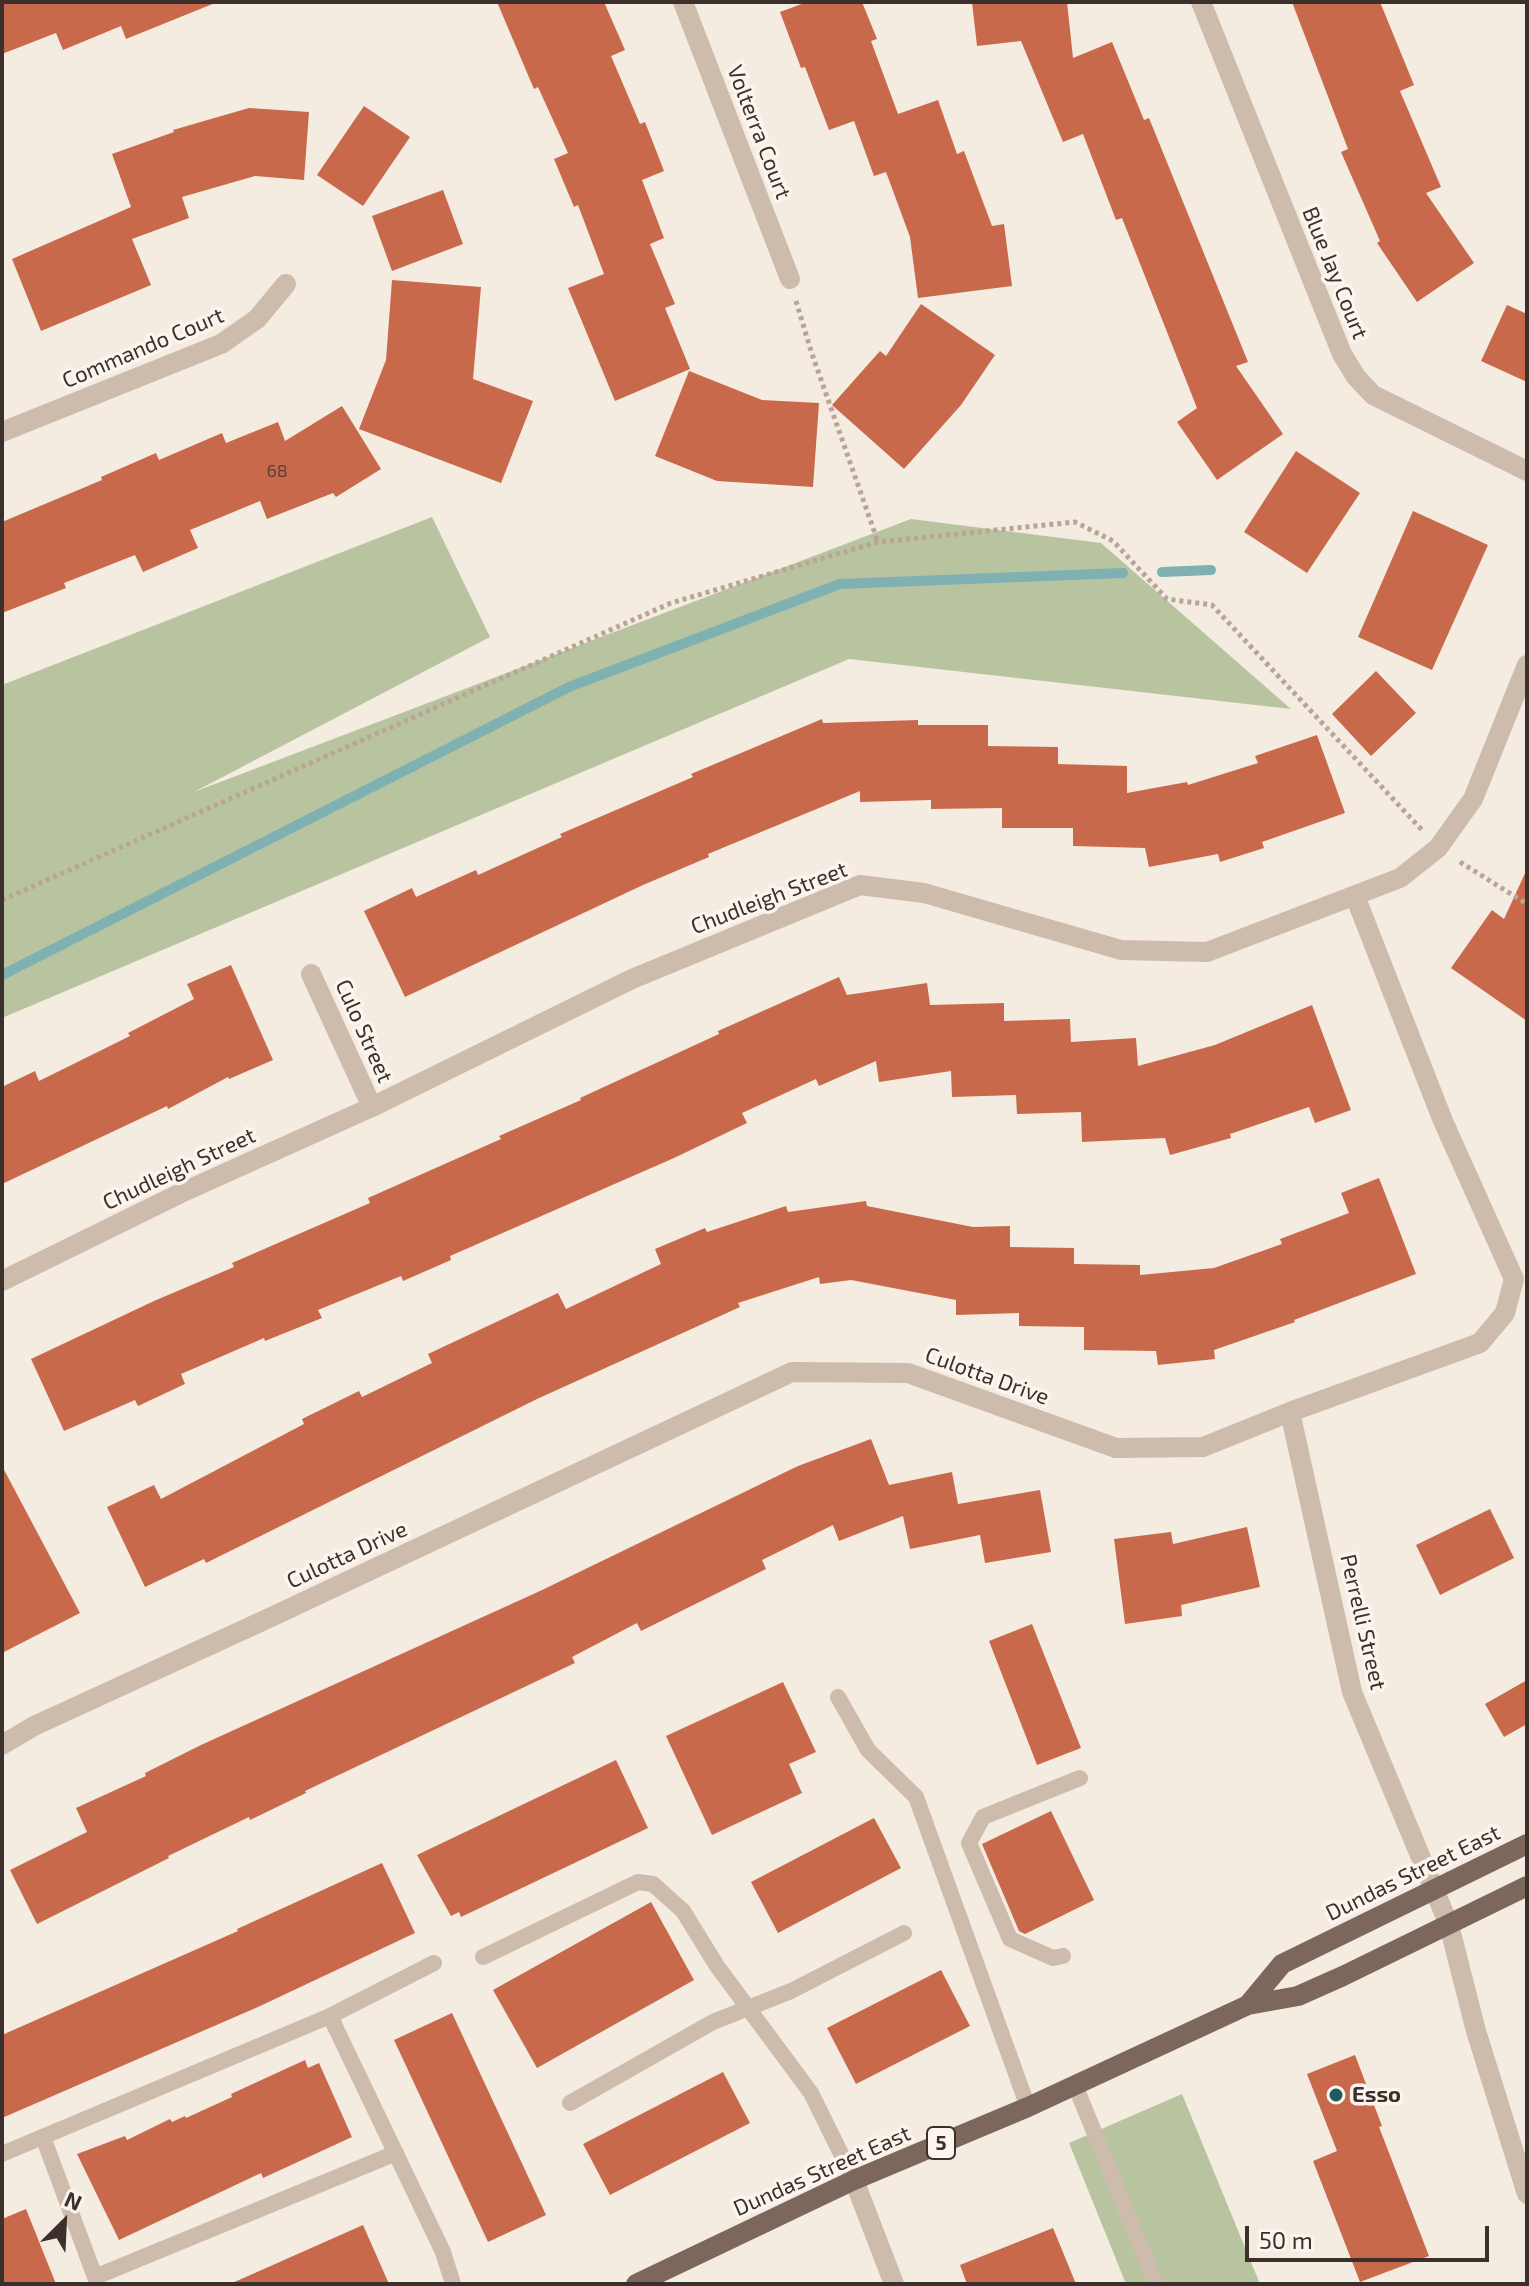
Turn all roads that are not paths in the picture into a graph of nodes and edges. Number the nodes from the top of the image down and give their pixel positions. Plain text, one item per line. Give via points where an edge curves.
1 (683, 2) edge
2 (1201, 2) edge
3 (790, 279) road end
4 (286, 284) dead end
5 (2, 432) edge
6 (1527, 471) edge
7 (1527, 665) edge
8 (1355, 896) junction
9 (311, 974) dead end
10 (372, 1107) junction
11 (2, 1281) edge
12 (1290, 1412) junction
13 (838, 1697) dead end
14 (2, 1745) edge
15 (1080, 1778) dead end
16 (1527, 1844) edge
17 (1527, 1886) edge
18 (1435, 1887) junction
19 (1449, 1925) junction
20 (904, 1933) dead end
21 (1063, 1956) dead end
22 (483, 1957) dead end
23 (434, 1963) dead end
24 (1248, 2005) junction
25 (746, 2007) junction
26 (330, 2016) junction
27 (1075, 2085) junction
28 (570, 2103) dead end
29 (1028, 2107) junction
30 (43, 2137) junction
31 (396, 2153) junction
32 (2, 2154) edge
33 (854, 2180) junction
34 (1527, 2194) edge
35 (96, 2281) edge
36 (453, 2284) edge
37 (636, 2284) edge
38 (894, 2284) edge
39 (1156, 2284) edge

1 - 3 street, Volterra Court
2 - 6 street, Blue Jay Court via 1342,354 1356,377 1373,395
4 - 5 street, Commando Court via 257,319 221,344
7 - 8 street, Chudleigh Street via 1473,799 1438,848 1400,878
8 - 10 street, Chudleigh Street via 1207,952 1121,950 924,893 860,885 632,979
8 - 12 street, Culotta Drive via 1443,1121 1514,1279 1505,1313 1480,1343
9 - 10 street, Culo Street
10 - 11 street, Chudleigh Street
12 - 14 street, Culotta Drive via 1203,1447 1116,1448 908,1373 792,1372
12 - 18 street, Perrelli Street via 1352,1692
13 - 29 lane via 868,1750 916,1797
15 - 21 lane via 983,1817 969,1843 1010,1939 1053,1958
16 - 18 main road, Dundas Street East / 5
17 - 19 main road, Dundas Street East / 5
18 - 19 street, Perrelli Street
18 - 24 main road, Dundas Street East / 5 via 1282,1964
19 - 24 main road, Dundas Street East / 5 via 1298,1996
19 - 34 street, Perrelli Street
20 - 25 lane via 791,1991
22 - 25 lane via 638,1882 653,1884 683,1911
23 - 26 lane
24 - 27 main road, Dundas Street East / 5
25 - 28 lane
25 - 33 lane via 811,2093
26 - 30 lane
26 - 31 lane
27 - 29 main road, Dundas Street East / 5
27 - 39 lane
29 - 33 main road, Dundas Street East / 5
30 - 32 lane
30 - 35 lane
31 - 35 lane
31 - 36 lane
33 - 37 main road, Dundas Street East / 5
33 - 38 street

